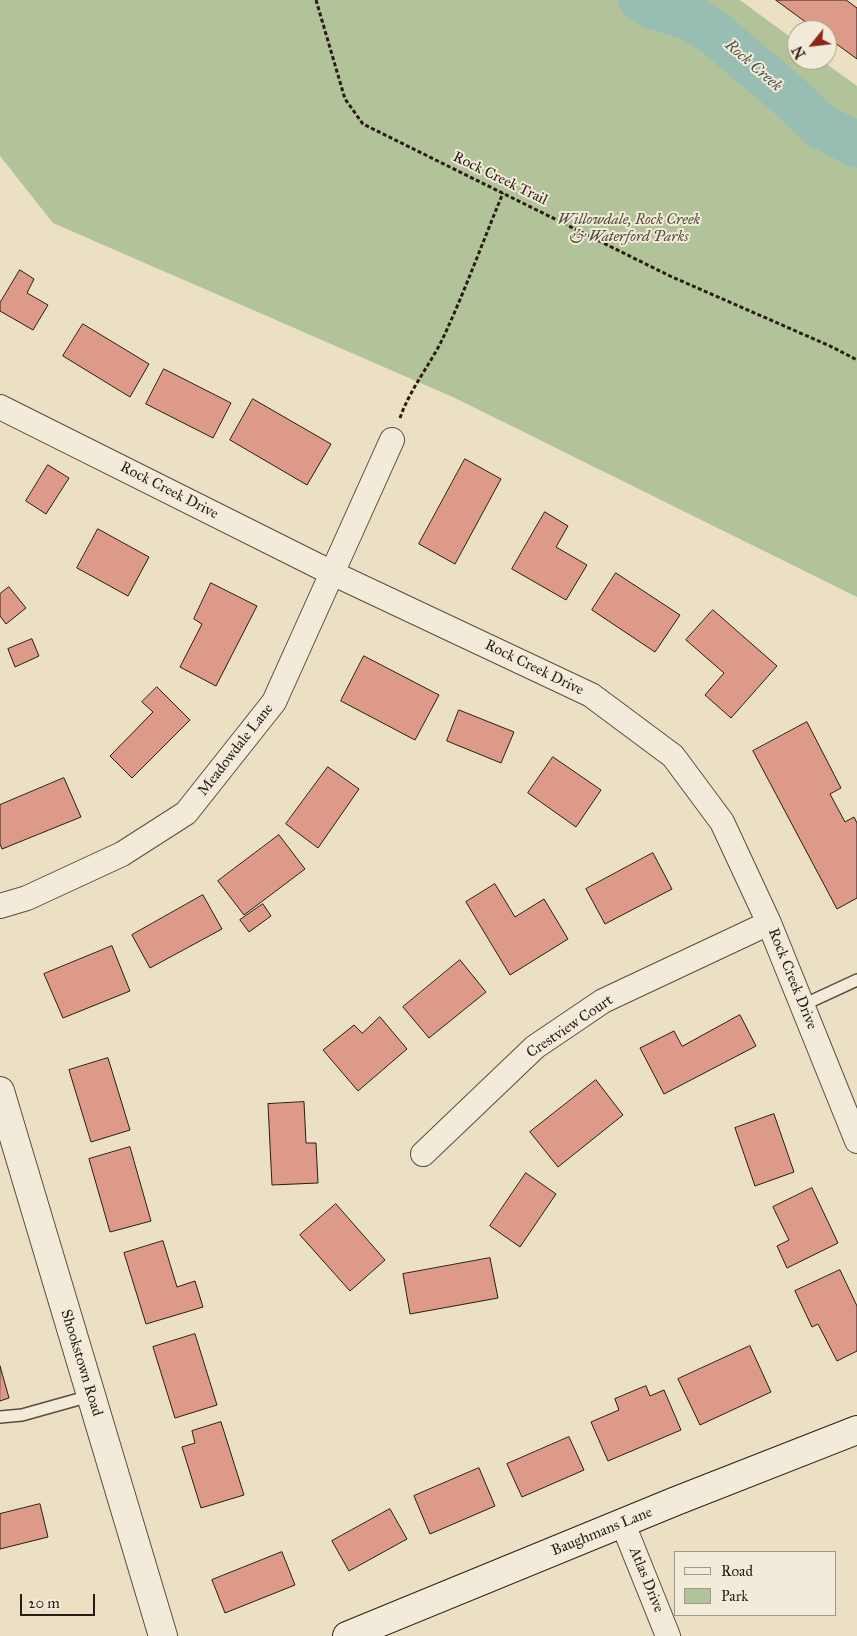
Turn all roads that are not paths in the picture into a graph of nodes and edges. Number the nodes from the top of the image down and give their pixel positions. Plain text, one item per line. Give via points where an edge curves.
1 (0, 407) edge
2 (392, 440) road end
3 (332, 573) junction
4 (0, 906) edge
5 (769, 923) junction
6 (857, 980) edge
7 (802, 1005) junction
8 (0, 1091) edge
9 (857, 1141) edge
10 (423, 1154) dead end
11 (90, 1396) junction
12 (0, 1417) edge
13 (857, 1430) edge
14 (623, 1524) junction
15 (163, 1636) edge
16 (347, 1636) edge
17 (668, 1636) edge

1 - 3 street, Rock Creek Drive
2 - 3 street, Meadowdale Lane
3 - 4 street, Meadowdale Lane via 274,702 186,813 122,854 27,898
3 - 5 street, Rock Creek Drive via 591,695 673,756 722,822
5 - 7 street, Rock Creek Drive
5 - 10 street, Crestview Court via 603,1001 535,1047
6 - 7 lane
7 - 9 street, Rock Creek Drive
8 - 11 street, Shookstown Road
11 - 12 lane via 22,1415
11 - 15 street, Shookstown Road
13 - 14 street, Baughmans Lane
14 - 16 street, Baughmans Lane
14 - 17 street, Atlas Drive

